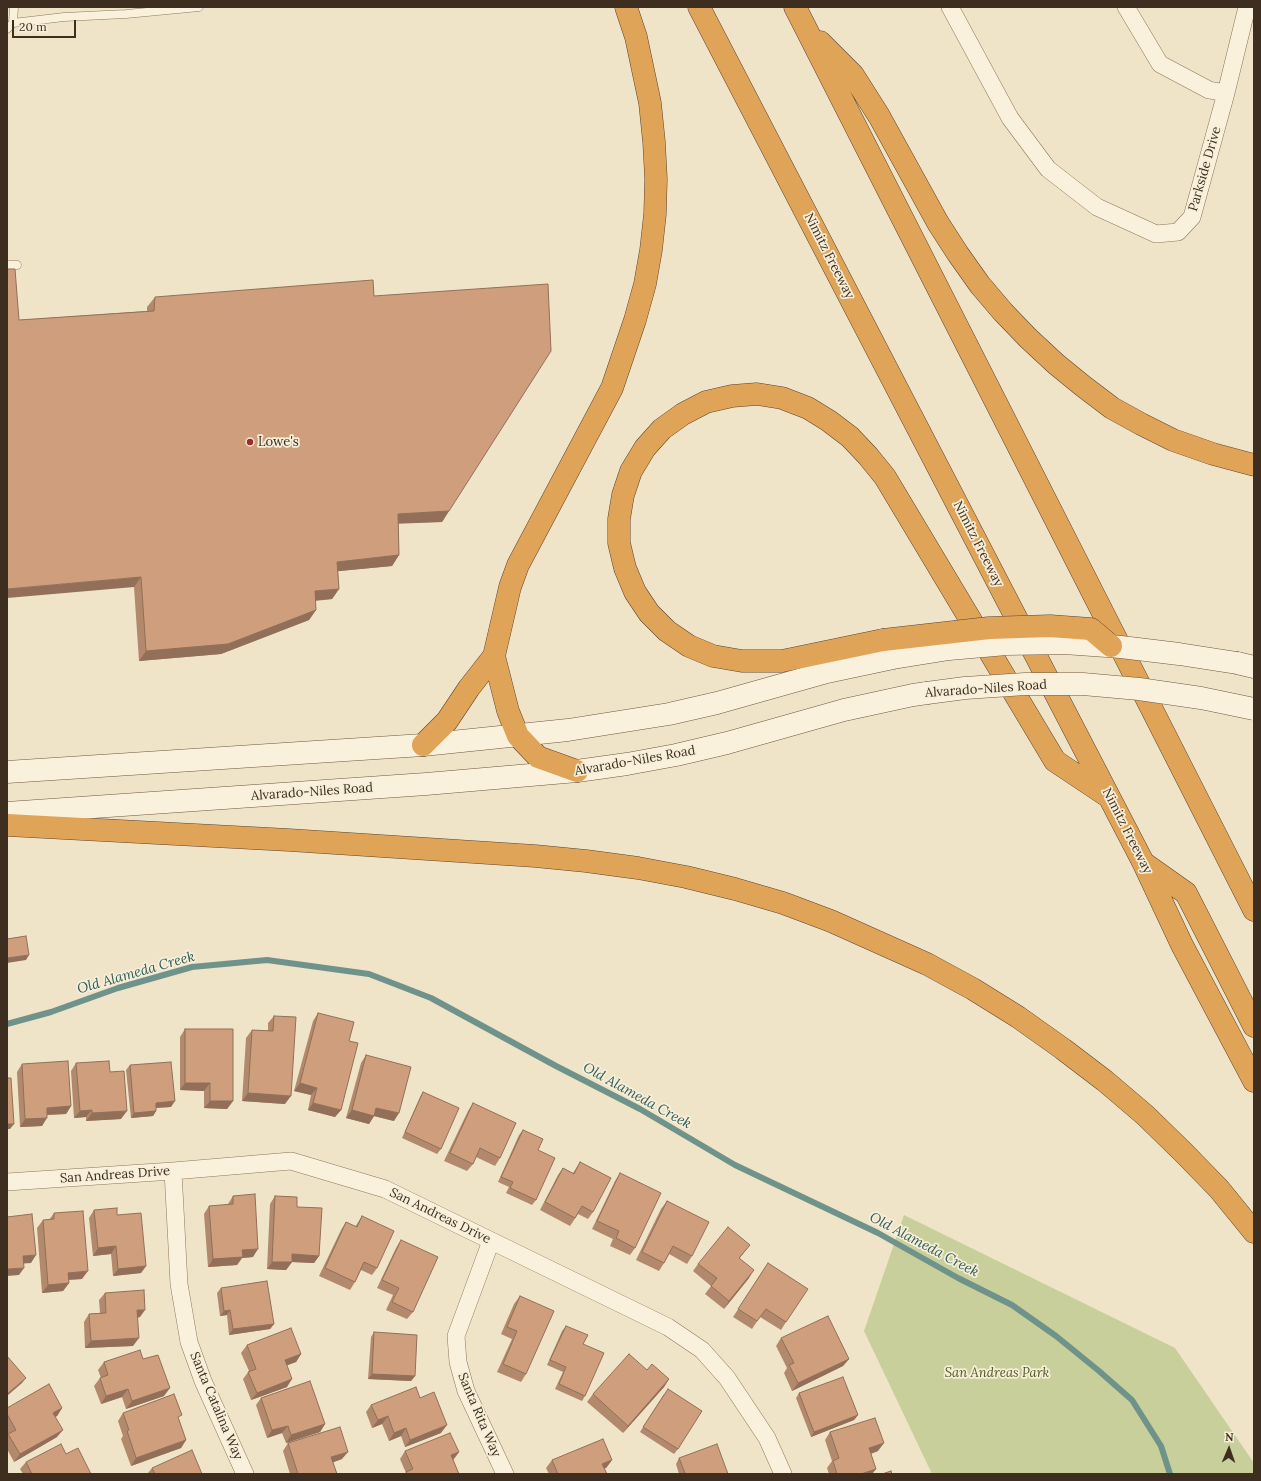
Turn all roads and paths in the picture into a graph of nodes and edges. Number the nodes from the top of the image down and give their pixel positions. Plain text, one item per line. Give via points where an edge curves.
1 (14, 7) edge
2 (187, 7) edge
3 (199, 7) edge
4 (626, 7) edge
5 (699, 7) edge
6 (795, 7) edge
7 (950, 7) edge
8 (1126, 7) edge
9 (1247, 7) edge
10 (10, 26) edge
11 (806, 29) junction
12 (1226, 92) junction
13 (7, 265) edge
14 (17, 265) dead end
15 (1254, 465) edge
16 (1111, 646) joint
17 (888, 649) junction
18 (494, 656) junction
19 (1246, 665) edge
20 (1254, 709) edge
21 (518, 736) junction
22 (423, 745) junction
23 (577, 771) junction
24 (7, 772) edge
25 (1110, 797) junction
26 (7, 813) edge
27 (7, 825) edge
28 (1144, 864) junction
29 (1254, 910) edge
30 (1254, 1026) edge
31 (1254, 1081) edge
32 (173, 1172) junction
33 (7, 1182) edge
34 (1254, 1232) edge
35 (491, 1241) junction
36 (245, 1474) edge
37 (505, 1474) edge
38 (783, 1474) edge

1 - 10 lane
2 - 3 lane
2 - 10 lane via 126,14 64,17
4 - 18 highway via 644,69 654,142 655,214 645,284 629,342 612,388 518,565 510,587
5 - 25 highway, Nimitz Freeway
6 - 11 highway
7 - 12 street, Parkside Drive via 1010,118 1048,169 1097,206 1156,234 1178,232 1192,217
8 - 12 street via 1160,64 1209,90
9 - 12 street, Parkside Drive
11 - 15 highway via 853,75 879,116 938,224 980,285 1028,338 1083,386 1112,408 1135,421 1173,440
11 - 29 highway
13 - 14 lane
16 - 17 highway, bridge via 1091,629 1050,626 989,628
16 - 19 main road, bridge
17 - 21 main road via 827,672 718,703 607,725
17 - 25 highway via 782,661 742,661 713,656 689,646 667,631 649,613 635,592 624,568 619,543 623,495 631,470 645,448 662,429 706,402 757,394 782,398 808,408 850,437 885,477 1055,761
18 - 21 highway via 508,711
18 - 22 highway via 447,721
20 - 23 main road, Alvarado-Niles Road, bridge via 1201,698 1083,684 966,688 913,695 844,710 676,755
21 - 22 main road
21 - 23 highway via 538,757
22 - 24 main road
23 - 26 main road, Alvarado-Niles Road via 418,785
25 - 28 highway, Nimitz Freeway
27 - 34 highway via 290,840 586,861 686,877 782,903 831,921 927,964 1018,1017 1105,1081 1150,1120 1219,1189
28 - 30 highway via 1186,893
28 - 31 highway, Nimitz Freeway via 1182,945
32 - 33 street, San Andreas Drive
32 - 35 street, San Andreas Drive via 290,1161 385,1188
32 - 36 street, Santa Catalina Way via 179,1284 189,1342 203,1381
35 - 37 street, Santa Rita Way via 456,1336 458,1362 466,1392
35 - 38 street, San Andreas Drive via 668,1327 702,1350 728,1378 767,1438

